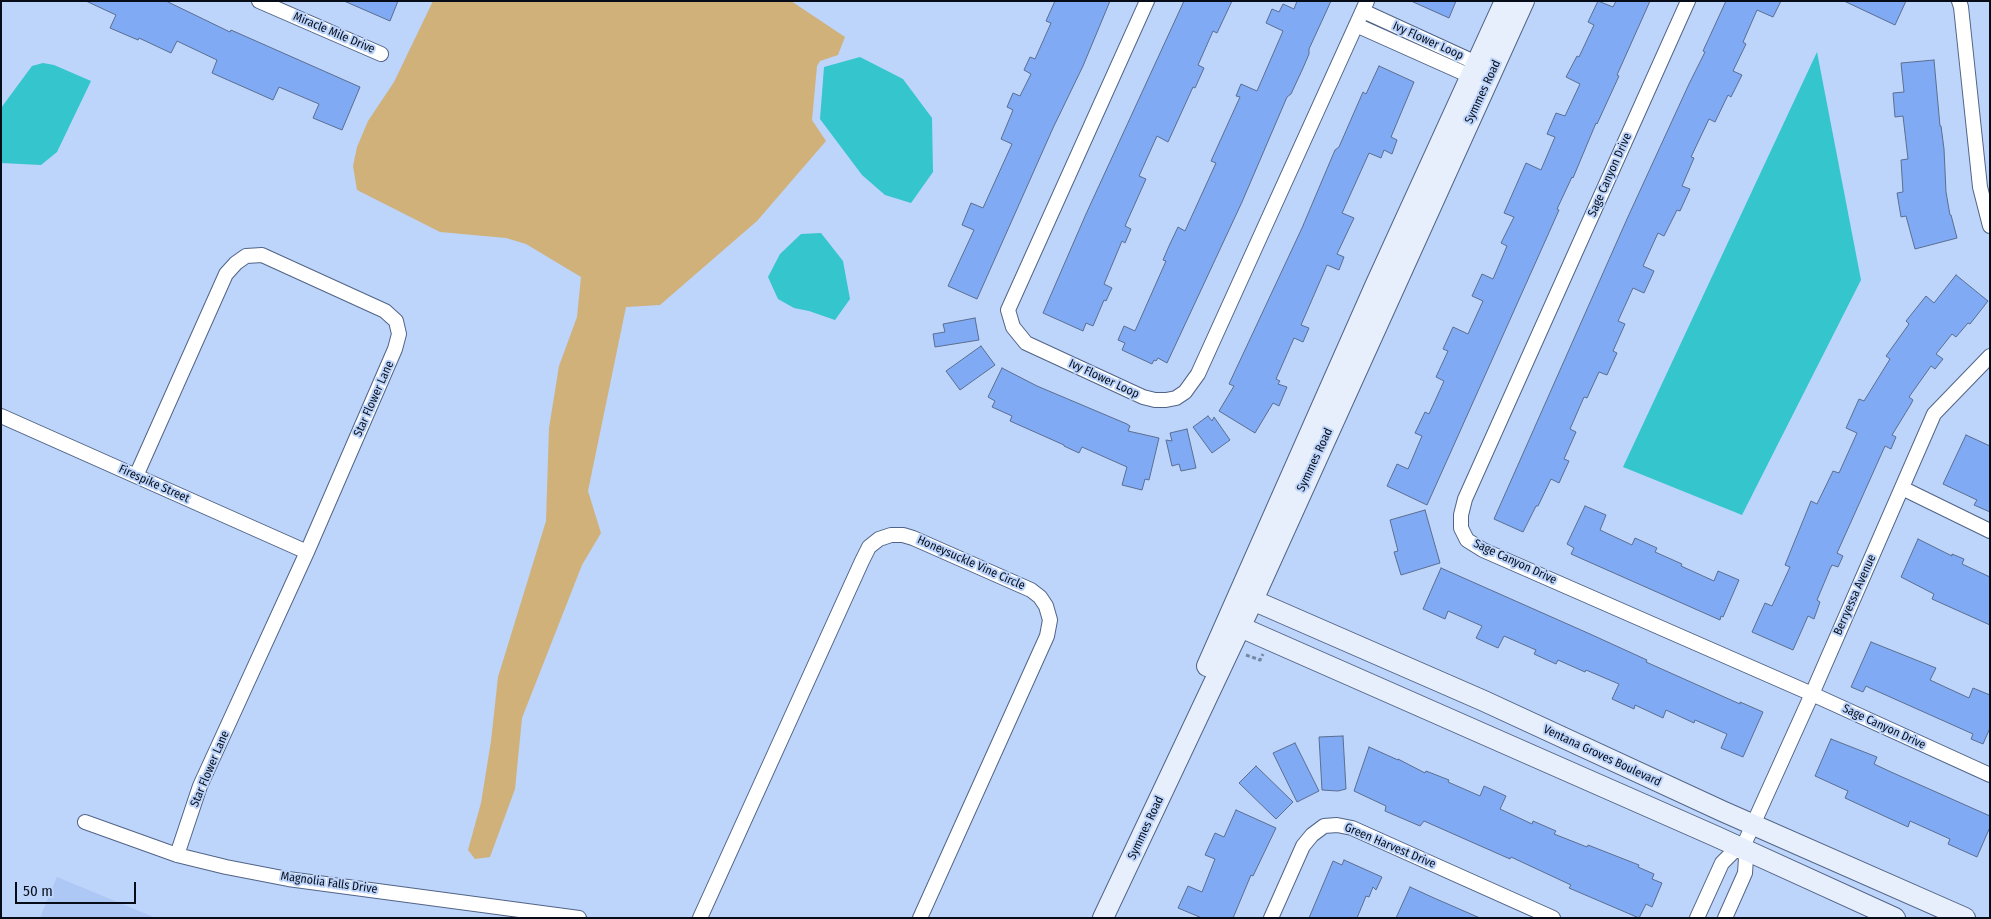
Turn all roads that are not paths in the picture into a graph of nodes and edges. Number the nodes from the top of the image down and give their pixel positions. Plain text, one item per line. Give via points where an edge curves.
1 (259, 1) edge
2 (1147, 1) edge
3 (1504, 1) edge
4 (1524, 1) edge
5 (1688, 1) edge
6 (1959, 1) edge
7 (1365, 6) edge
8 (1356, 25) junction
9 (381, 54) dead end
10 (1482, 73) junction
11 (1990, 226) edge
12 (1990, 356) edge
13 (1, 416) edge
14 (136, 476) junction
15 (1902, 488) junction
16 (1990, 531) edge
17 (307, 552) junction
18 (1246, 597) junction
19 (1234, 624) junction
20 (1812, 694) junction
21 (1990, 775) edge
22 (84, 822) dead end
23 (1752, 824) junction
24 (1742, 849) junction
25 (177, 855) junction
26 (579, 918) edge
27 (700, 918) edge
28 (920, 918) edge
29 (1096, 918) edge
30 (1102, 918) edge
31 (1271, 918) edge
32 (1553, 918) edge
33 (1697, 918) edge
34 (1725, 918) edge
35 (1895, 918) edge
36 (1965, 918) edge

1 - 9 street, Miracle Mile Drive
2 - 8 street, Ivy Flower Loop via 1008,310 1013,327 1026,343 1155,400 1181,395 1193,384
3 - 10 street, Symmes Road
4 - 10 street, Symmes Road
5 - 20 street, Sage Canyon Drive via 1465,499 1461,528 1467,540 1483,550
6 - 11 street via 1980,187
7 - 8 street, Ivy Flower Loop
7 - 10 street, Ivy Flower Loop
8 - 10 street, Ivy Flower Loop
10 - 18 street, Symmes Road
12 - 15 street, Berryessa Avenue via 1934,414
13 - 14 street, Firespike Street
14 - 17 street, Firespike Street
14 - 17 street, Star Flower Lane via 226,274 246,256 262,255 385,311 396,321 399,334 396,349
15 - 16 street
15 - 20 street, Berryessa Avenue
17 - 25 street, Star Flower Lane via 200,786
18 - 19 street, Symmes Road
18 - 23 street, Ventana Groves Boulevard via 1484,701
19 - 24 street
19 - 29 street, Symmes Road via 1135,826
19 - 30 street, Symmes Road
20 - 21 street, Sage Canyon Drive
20 - 23 street, Berryessa Avenue
22 - 25 street, Magnolia Falls Drive
23 - 24 street, Berryessa Avenue
23 - 36 street, Ventana Groves Boulevard
24 - 33 street via 1733,852 1722,863
24 - 34 street, Berryessa Avenue via 1746,858 1745,873
24 - 35 street
25 - 26 street, Magnolia Falls Drive via 288,878
27 - 28 street, Honeysuckle Vine Circle via 862,561 869,547 891,535 913,538 1031,590 1046,606 1050,620 1047,636
31 - 32 street, Green Harvest Drive via 1303,846 1324,826 1337,825 1352,828

